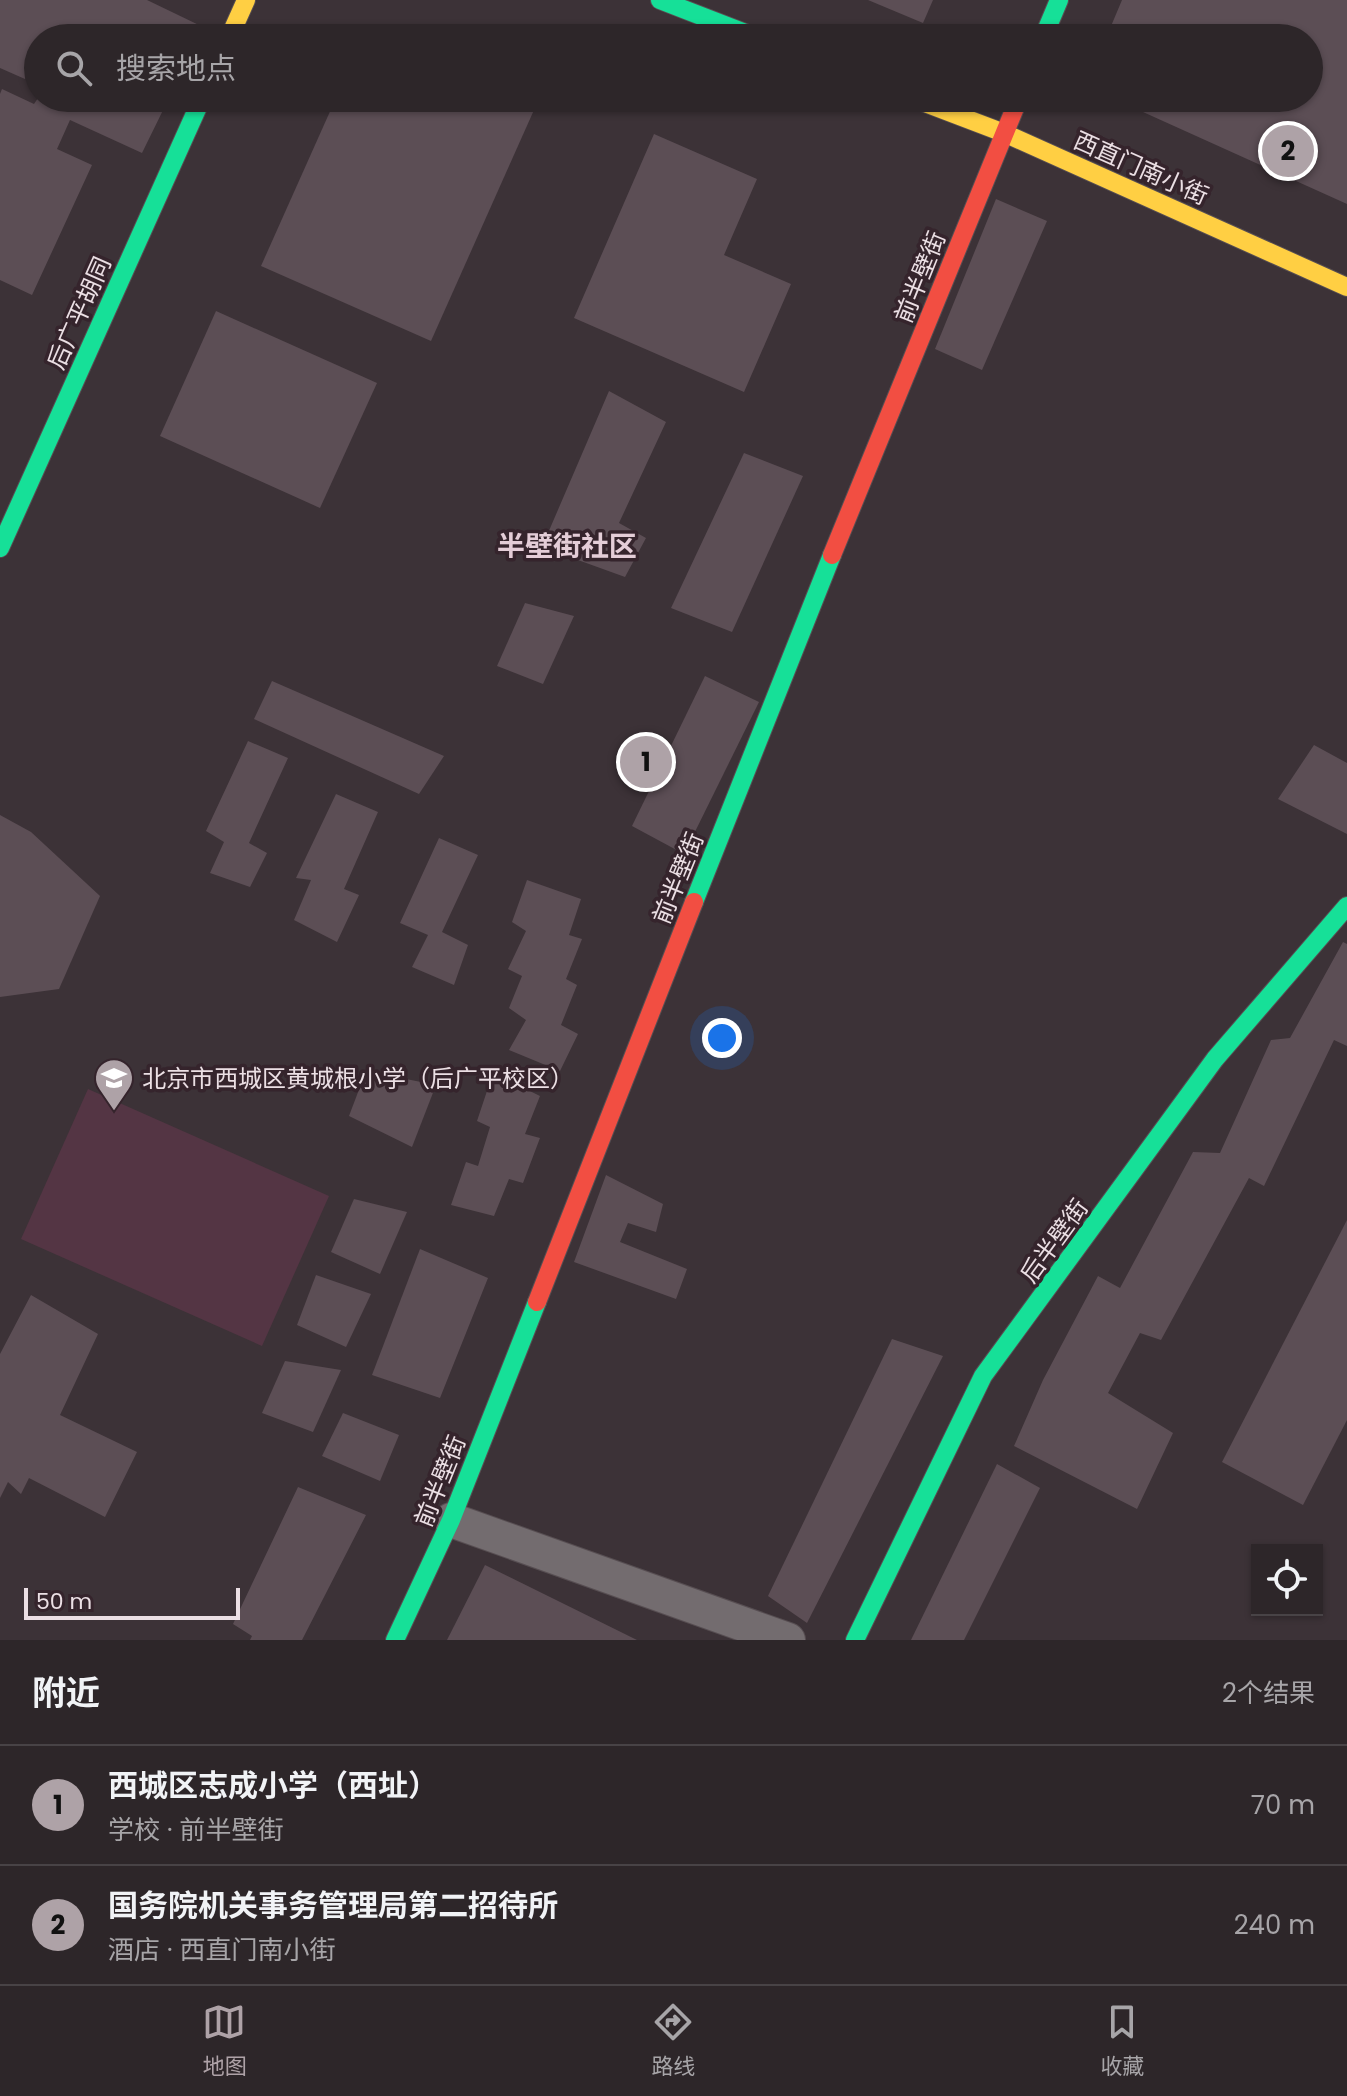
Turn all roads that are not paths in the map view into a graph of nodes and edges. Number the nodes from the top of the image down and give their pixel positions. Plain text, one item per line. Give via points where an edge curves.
1 (246, 0) edge
2 (660, 0) edge
3 (1059, 0) edge
4 (235, 24) edge
5 (722, 24) edge
6 (1049, 24) edge
7 (196, 112) edge
8 (949, 112) edge
9 (1013, 112) edge
10 (1004, 133) junction
11 (1347, 287) edge
12 (0, 548) edge
13 (1347, 906) edge
14 (451, 1520) junction
15 (395, 1640) edge
16 (788, 1640) edge
17 (855, 1640) edge

1 - 4 street
2 - 5 street
3 - 6 street
7 - 12 street, 后广平胡同
8 - 10 street, 西直门南小街
9 - 10 street, 前半壁街
10 - 11 street, 西直门南小街
10 - 14 street, 前半壁街
13 - 17 street, 后半壁街 via 1215,1059 983,1376
14 - 15 street, 前半壁街
14 - 16 street

